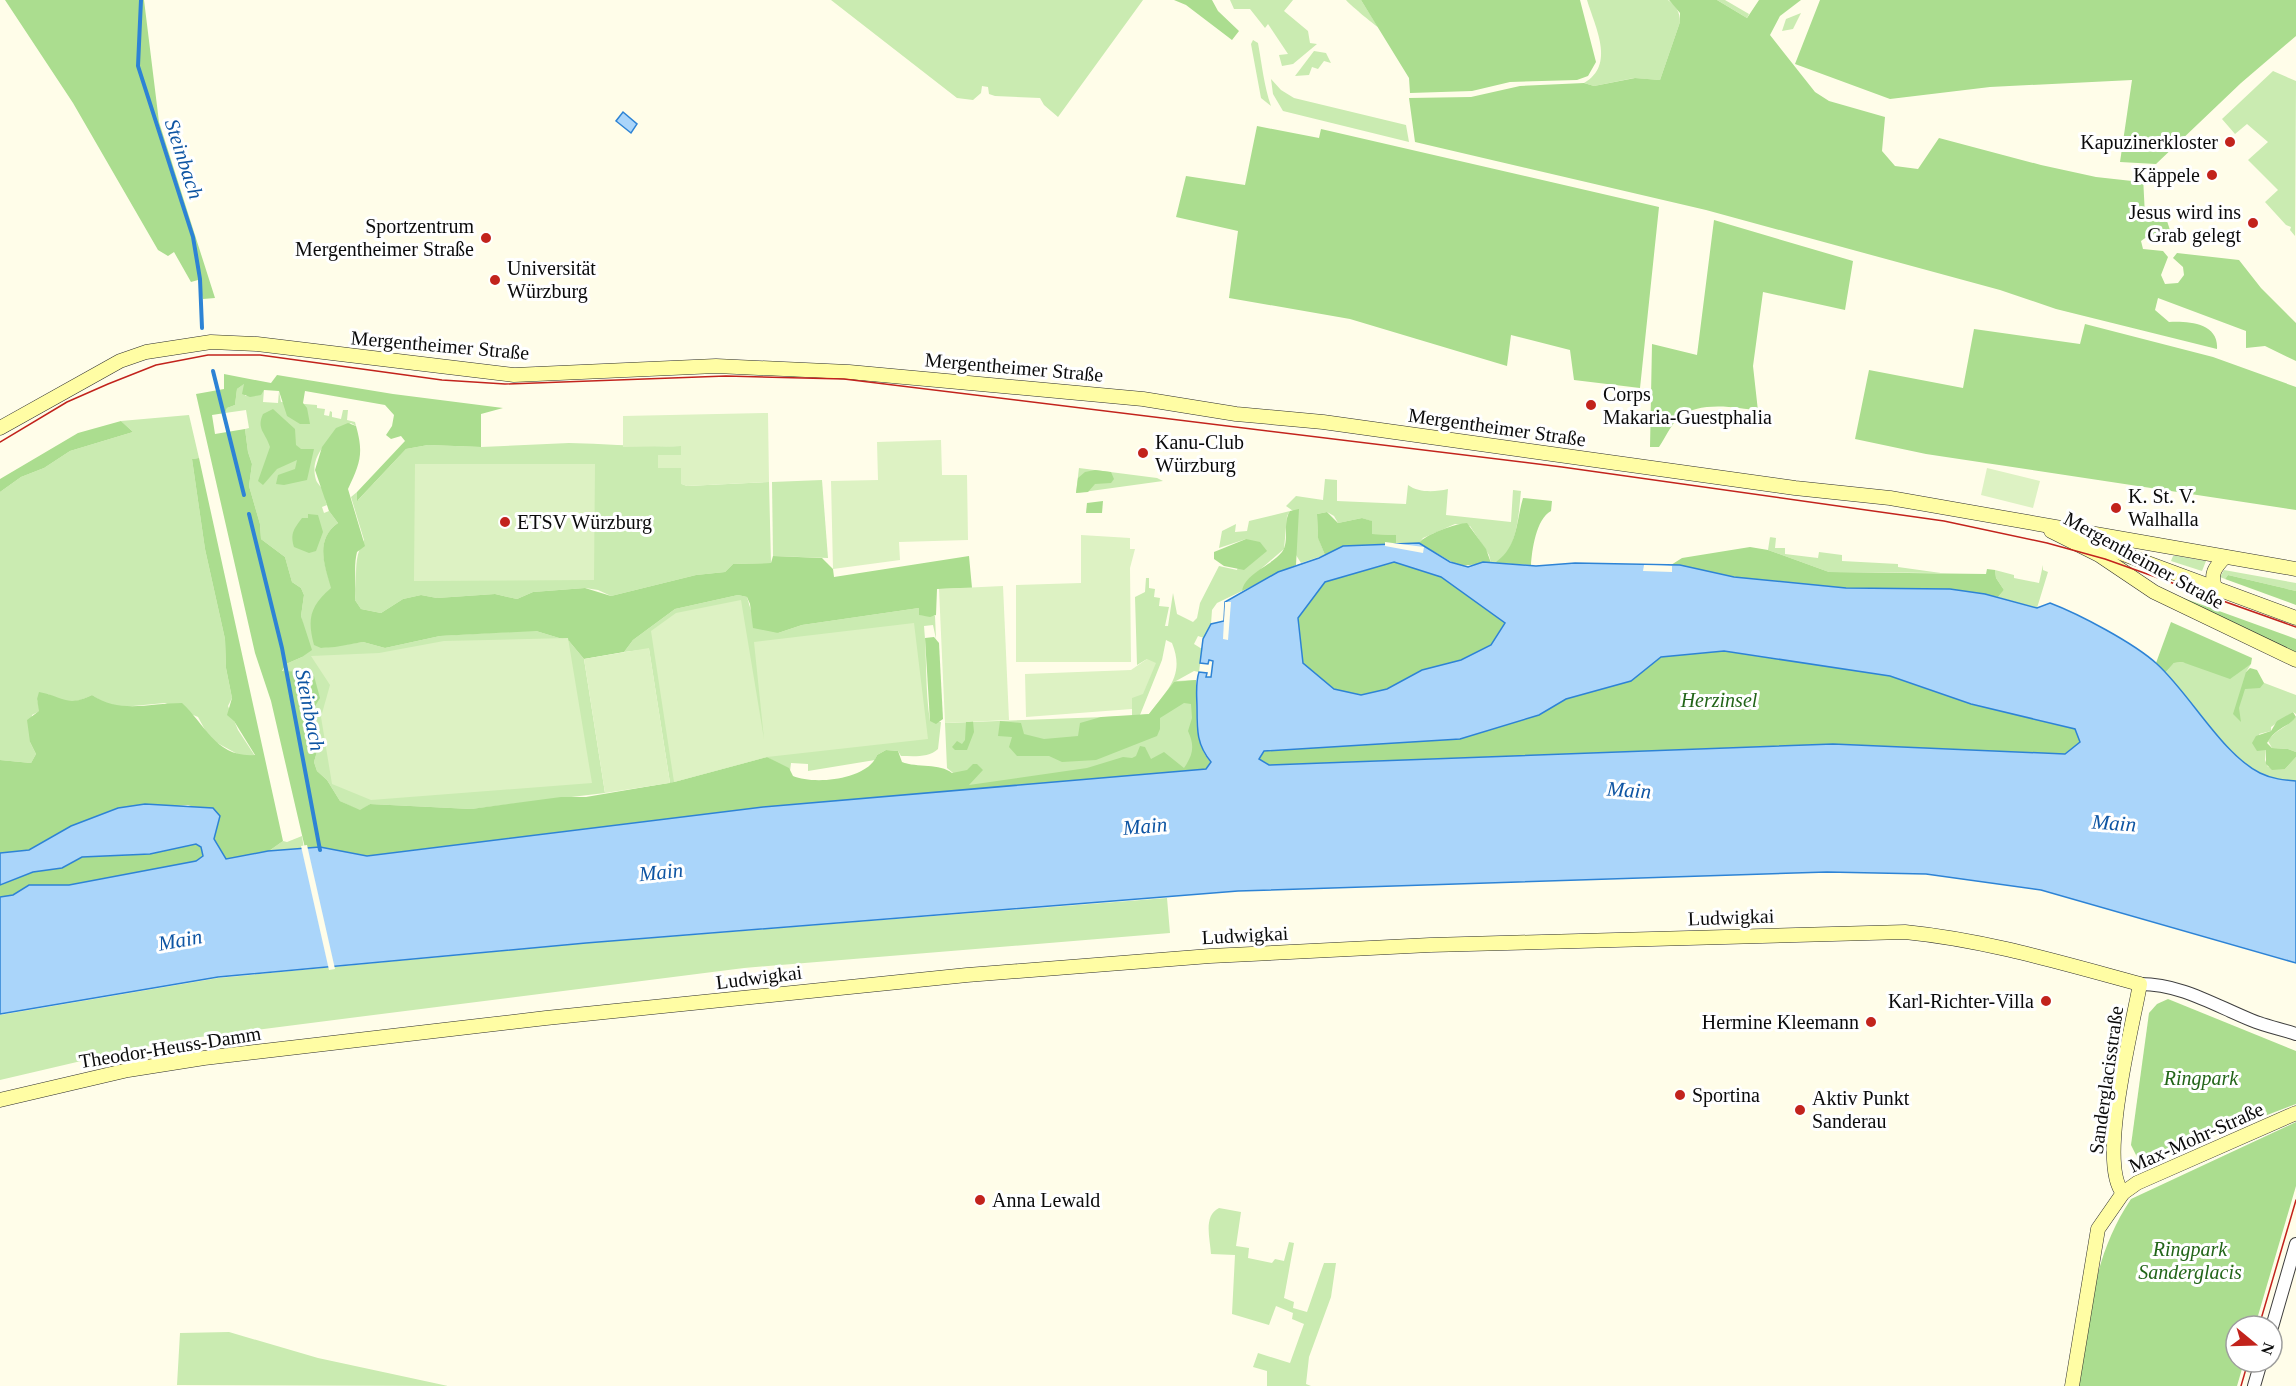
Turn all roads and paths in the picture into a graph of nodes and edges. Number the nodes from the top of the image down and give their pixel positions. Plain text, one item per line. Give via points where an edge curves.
1 (0, 428) edge
2 (2038, 525) junction
3 (2170, 548) junction
4 (2225, 556) junction
5 (2142, 560) junction
6 (2296, 569) edge
7 (2129, 575) junction
8 (2216, 589) junction
9 (2296, 618) edge
10 (2296, 660) edge
11 (2140, 984) junction
12 (2296, 1034) edge
13 (348, 1040) joint
14 (0, 1100) edge
15 (2291, 1115) edge
16 (2123, 1193) junction
17 (2296, 1244) edge
18 (2276, 1314) edge
19 (2072, 1386) edge

1 - 2 main road, Mergentheimer Straße via 120,361 146,352 206,343 257,344 514,375 716,366 849,372 1096,394 1323,422 1890,498
2 - 3 main road, Mergentheimer Straße
2 - 5 main road
2 - 7 main road, Mergentheimer Straße via 2099,555
3 - 4 main road, Mergentheimer Straße
3 - 5 main road
4 - 6 main road, Mergentheimer Straße
4 - 8 main road via 2214,571
5 - 7 main road
5 - 8 main road
7 - 10 main road, Mergentheimer Straße via 2154,592
8 - 9 main road
11 - 12 street via 2189,992 2253,1021
11 - 13 main road, Ludwigkai via 2000,946 1953,936 1905,932 1430,945 1210,956 979,974
11 - 16 main road, Sanderglacisstraße via 2112,1154 2116,1186
13 - 14 main road, Theodor-Heuss-Damm via 129,1070
15 - 16 main road, Max-Mohr-Straße via 2137,1183
16 - 19 main road via 2098,1229
17 - 18 street

